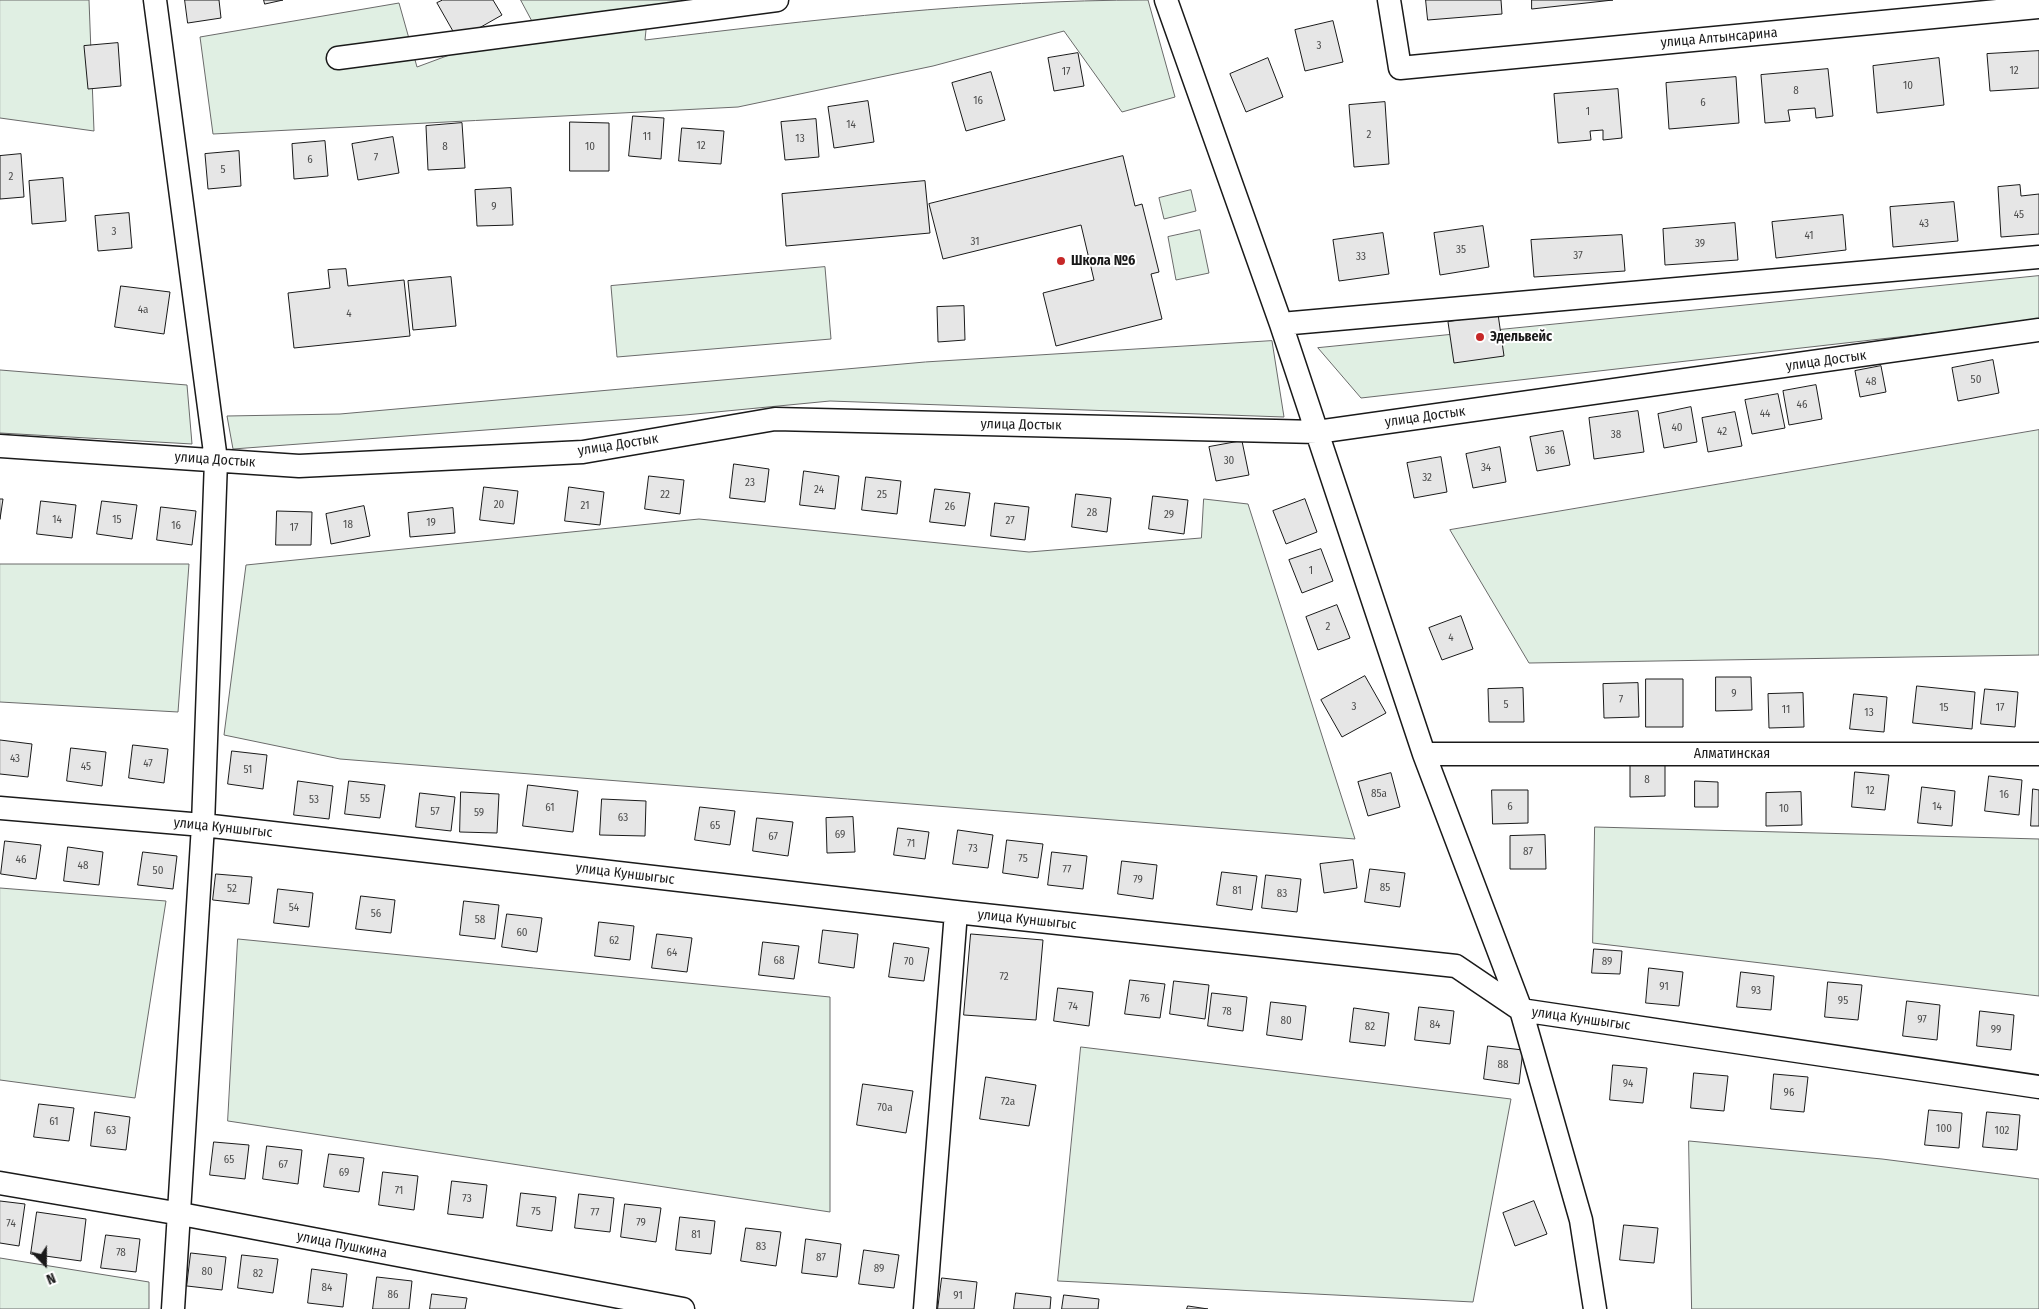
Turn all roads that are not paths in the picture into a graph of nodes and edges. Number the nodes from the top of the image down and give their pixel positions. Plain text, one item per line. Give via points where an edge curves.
1 (155, 0) edge
2 (777, 0) edge
3 (1166, 0) edge
4 (1389, 0) edge
5 (2039, 7) edge
6 (338, 58) dead end
7 (2039, 257) edge
8 (1282, 324) junction
9 (2039, 330) edge
10 (1318, 432) junction
11 (0, 446) edge
12 (216, 460) junction
13 (1424, 754) junction
14 (2039, 754) edge
15 (0, 808) edge
16 (203, 825) junction
17 (956, 912) junction
18 (1521, 1010) junction
19 (2039, 1087) edge
20 (0, 1182) edge
21 (180, 1214) junction
22 (173, 1309) edge
23 (683, 1309) edge
24 (925, 1309) edge
25 (1595, 1309) edge

1 - 12 street
2 - 6 street
3 - 8 street
4 - 5 street, улица Алтынсарина via 1400,68
7 - 8 street
8 - 10 street
9 - 10 street, улица Достык
10 - 12 street, улица Достык via 775,419 583,452 299,466
10 - 13 street
11 - 12 street, улица Достык
12 - 16 street
13 - 14 street, Алматинская
13 - 18 street
15 - 16 street, улица Куншыгыс
16 - 17 street, улица Куншыгыс
16 - 21 street
17 - 18 street, улица Куншыгыс via 1456,966
17 - 24 street
18 - 19 street, улица Куншыгыс
18 - 25 street via 1581,1220
20 - 21 street, улица Пушкина
21 - 22 street
21 - 23 street, улица Пушкина

